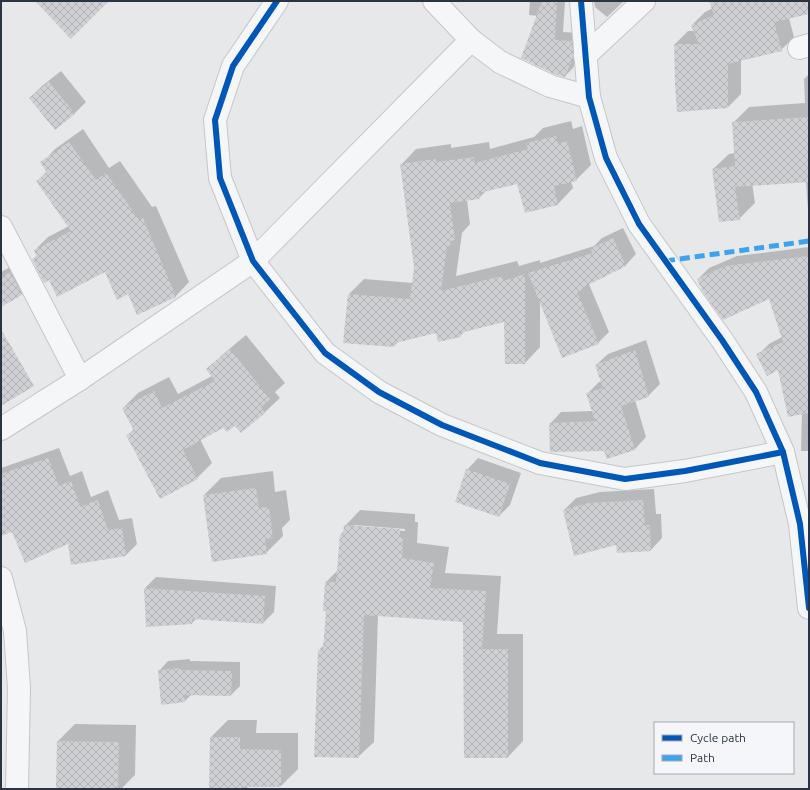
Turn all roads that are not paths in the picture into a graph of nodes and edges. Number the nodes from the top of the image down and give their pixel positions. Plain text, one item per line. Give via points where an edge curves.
1 (277, 1) edge
2 (434, 1) edge
3 (580, 1) edge
4 (644, 1) edge
5 (471, 40) junction
6 (585, 56) junction
7 (589, 97) junction
8 (1, 227) edge
9 (253, 261) junction
10 (80, 379) junction
11 (1, 429) edge
12 (783, 452) junction
13 (1, 578) edge
14 (809, 608) edge
15 (17, 789) edge

1 - 9 street via 232,66 215,120 220,178
2 - 5 street
3 - 6 street
4 - 6 street
5 - 7 street via 500,62 550,86
5 - 9 street
6 - 7 street
7 - 12 street via 606,158 639,224 756,392
8 - 10 street
9 - 10 street
9 - 12 street via 325,353 379,392 442,425 540,463 625,479 685,471
10 - 11 street
12 - 14 street via 800,524
13 - 15 street via 15,631 18,681

